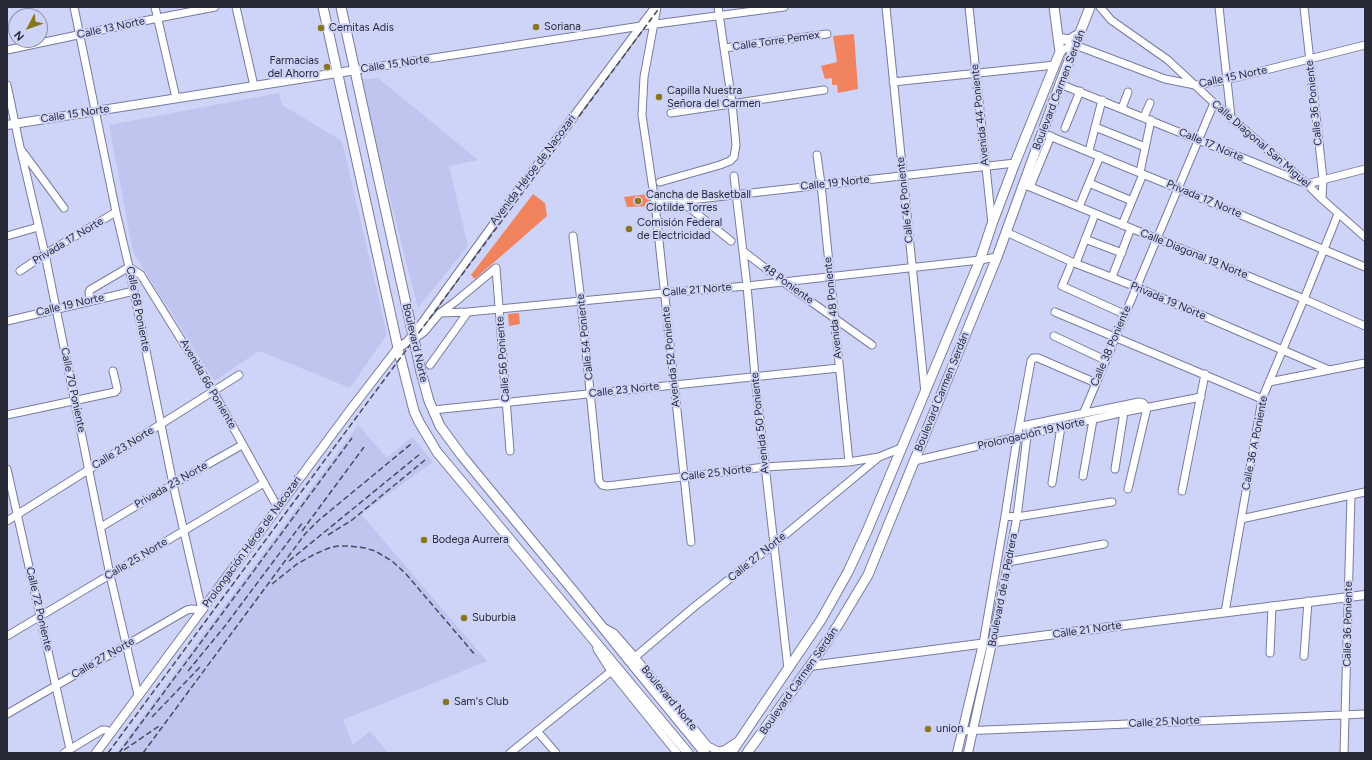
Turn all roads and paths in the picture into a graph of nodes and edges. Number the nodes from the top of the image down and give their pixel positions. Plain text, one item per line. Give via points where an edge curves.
1 (74, 7) edge
2 (155, 7) edge
3 (215, 7) edge
4 (236, 7) edge
5 (323, 7) edge
6 (341, 7) edge
7 (656, 7) edge
8 (718, 7) edge
9 (784, 7) edge
10 (886, 7) edge
11 (969, 7) edge
12 (1054, 7) edge
13 (1090, 7) edge
14 (1100, 7) edge
15 (1219, 7) edge
16 (1304, 7) edge
17 (720, 16) junction
18 (158, 18) junction
19 (654, 25) junction
20 (641, 26) junction
21 (827, 34) dead end
22 (1079, 34) junction
23 (81, 35) junction
24 (1058, 38) junction
25 (1075, 45) junction
26 (1365, 45) edge
27 (724, 48) junction
28 (7, 50) edge
29 (1060, 52) junction
30 (1309, 59) junction
31 (1055, 65) junction
32 (356, 70) junction
33 (338, 73) junction
34 (976, 73) junction
35 (1226, 80) junction
36 (893, 82) junction
37 (1060, 84) junction
38 (7, 85) edge
39 (1195, 85) junction
40 (254, 86) junction
41 (824, 90) dead end
42 (1080, 91) junction
43 (1128, 92) dead end
44 (176, 98) junction
45 (1102, 100) junction
46 (732, 103) junction
47 (1150, 103) dead end
48 (1214, 103) junction
49 (1122, 108) junction
50 (96, 111) junction
51 (671, 113) dead end
52 (1144, 117) junction
53 (1230, 117) junction
54 (1151, 120) junction
55 (11, 125) edge
56 (1095, 127) junction
57 (1065, 128) dead end
58 (1046, 134) junction
59 (1198, 139) junction
60 (1146, 147) junction
61 (20, 148) junction
62 (1090, 151) junction
63 (817, 155) dead end
64 (1100, 156) junction
65 (1015, 163) junction
66 (985, 166) junction
67 (1365, 169) edge
68 (1142, 173) junction
69 (734, 176) dead end
70 (903, 176) junction
71 (1323, 179) junction
72 (660, 182) dead end
73 (1089, 182) junction
74 (821, 184) junction
75 (1307, 184) junction
76 (1026, 185) junction
77 (1178, 188) junction
78 (736, 194) junction
79 (1322, 199) junction
80 (681, 201) junction
81 (1132, 201) junction
82 (655, 203) junction
83 (1079, 207) junction
84 (64, 208) dead end
85 (116, 212) junction
86 (1095, 214) junction
87 (1338, 214) junction
88 (992, 224) junction
89 (1122, 225) junction
90 (38, 226) junction
91 (1132, 228) junction
92 (1006, 232) junction
93 (7, 236) edge
94 (573, 236) dead end
95 (1365, 237) edge
96 (1156, 238) junction
97 (1085, 239) junction
98 (731, 241) dead end
99 (1324, 250) junction
100 (743, 251) junction
101 (1122, 252) junction
102 (45, 254) junction
103 (997, 257) junction
104 (980, 260) junction
105 (1074, 262) junction
106 (130, 267) junction
107 (1365, 267) edge
108 (912, 268) junction
109 (20, 271) dead end
110 (830, 276) junction
111 (1112, 277) junction
112 (782, 281) junction
113 (747, 286) junction
114 (1136, 287) junction
115 (134, 291) junction
116 (664, 292) junction
117 (1304, 299) junction
118 (90, 300) junction
119 (582, 300) junction
120 (55, 308) junction
121 (499, 309) junction
122 (468, 312) junction
123 (1055, 312) dead end
124 (440, 313) junction
125 (1124, 314) junction
126 (834, 318) junction
127 (7, 321) edge
128 (1365, 326) edge
129 (1054, 336) dead end
130 (1115, 337) junction
131 (411, 339) junction
132 (872, 345) dead end
133 (398, 348) junction
134 (1282, 350) junction
135 (1105, 360) junction
136 (1365, 362) edge
137 (430, 365) dead end
138 (839, 368) junction
139 (1329, 370) junction
140 (113, 371) dead end
141 (1205, 374) junction
142 (239, 375) dead end
143 (755, 376) junction
144 (1269, 382) junction
145 (1096, 383) junction
146 (674, 385) junction
147 (214, 392) junction
148 (591, 393) junction
149 (925, 394) junction
150 (1200, 397) junction
151 (1262, 399) junction
152 (75, 400) junction
153 (507, 402) junction
154 (1147, 408) junction
155 (433, 410) junction
156 (1084, 412) junction
157 (1124, 412) junction
158 (7, 415) edge
159 (1093, 420) junction
160 (161, 425) junction
161 (1027, 425) junction
162 (1019, 426) junction
163 (1061, 427) junction
164 (1027, 436) junction
165 (1017, 438) junction
166 (242, 444) junction
167 (903, 444) junction
168 (920, 446) junction
169 (510, 450) dead end
170 (880, 457) junction
171 (914, 461) junction
172 (849, 462) junction
173 (765, 467) junction
174 (1114, 469) dead end
175 (7, 470) edge
176 (89, 470) junction
177 (1083, 476) dead end
178 (684, 477) junction
179 (264, 483) junction
180 (173, 484) junction
181 (1052, 484) dead end
182 (602, 485) joint
183 (1128, 489) dead end
184 (1182, 491) dead end
185 (1365, 492) edge
186 (1351, 495) junction
187 (1112, 502) dead end
188 (278, 508) junction
189 (16, 515) junction
190 (1005, 516) junction
191 (1017, 517) junction
192 (1241, 519) junction
193 (7, 521) edge
194 (101, 527) junction
195 (183, 531) junction
196 (691, 542) dead end
197 (774, 544) junction
198 (1104, 544) dead end
199 (1008, 562) junction
200 (110, 575) junction
201 (1365, 595) edge
202 (1348, 597) junction
203 (1308, 601) junction
204 (1272, 606) junction
205 (202, 610) junction
206 (1225, 612) junction
207 (40, 616) junction
208 (601, 625) junction
209 (7, 636) edge
210 (992, 643) junction
211 (983, 644) junction
212 (127, 645) junction
213 (1270, 653) dead end
214 (1304, 656) dead end
215 (635, 657) junction
216 (810, 666) junction
217 (614, 669) junction
218 (788, 669) junction
219 (56, 685) junction
220 (138, 695) junction
221 (7, 714) edge
222 (1365, 714) edge
223 (1346, 715) junction
224 (973, 730) junction
225 (538, 731) junction
226 (962, 731) junction
227 (111, 733) junction
228 (741, 738) junction
229 (67, 751) edge
230 (96, 753) edge
231 (510, 753) edge
232 (556, 753) edge
233 (677, 753) edge
234 (688, 753) edge
235 (705, 753) edge
236 (731, 753) edge
237 (747, 753) edge
238 (957, 753) edge
239 (968, 753) edge
240 (1344, 753) edge

1 - 23 street, Calle 68 Poniente
2 - 18 street
3 - 18 street, Calle 13 Norte
4 - 40 street
5 - 33 main road, Boulevard Norte
6 - 32 main road, Boulevard Norte
7 - 19 street, Avenida 52 Poniente
7 - 20 street, Avenida Héroe de Nacozari
8 - 17 street
9 - 17 street, Calle 15 Norte
10 - 36 street, Calle 46 Poniente
11 - 34 street, Avenida 44 Poniente
12 - 24 main road
13 - 22 main road, Boulevard Carmen Serdán
14 - 39 street, Calle Diagonal San Miguel via 1111,20 1168,60
15 - 35 street
16 - 30 street, Calle 36 Poniente
17 - 19 street, Calle 15 Norte
17 - 27 street
18 - 23 street, Calle 13 Norte
18 - 44 street
19 - 20 street, Calle 15 Norte
19 - 82 street, Avenida 52 Poniente via 644,77 642,115
20 - 32 street, Calle 15 Norte
20 - 131 street, Avenida Héroe de Nacozari
21 - 27 street, Calle Torre Pemex
22 - 24 main road via 1069,40
22 - 25 main road, Boulevard Carmen Serdán
23 - 28 street, Calle 13 Norte
23 - 50 street, Calle 68 Poniente
24 - 29 main road
25 - 29 street
25 - 37 main road, Boulevard Carmen Serdán
25 - 39 street, Calle 15 Norte via 1165,79
26 - 30 street, Calle 15 Norte
27 - 46 street
29 - 31 main road, Boulevard Carmen Serdán
30 - 35 street, Calle 15 Norte
30 - 71 street, Calle 36 Poniente
31 - 34 street
31 - 65 main road, Boulevard Carmen Serdán
32 - 33 street, Calle 15 Norte
32 - 131 main road, Boulevard Norte
33 - 40 street, Calle 15 Norte
33 - 133 main road, Boulevard Norte
34 - 36 street
34 - 66 street, Avenida 44 Poniente
35 - 39 street, Calle 15 Norte
35 - 53 street
36 - 70 street, Calle 46 Poniente
37 - 42 street, Calle 17 Norte
37 - 58 main road, Boulevard Carmen Serdán
38 - 55 street, Calle 70 Poniente
39 - 48 street, Calle Diagonal San Miguel
40 - 44 street, Calle 15 Norte
41 - 46 street
42 - 45 street, Calle 17 Norte
42 - 57 street
43 - 49 street
44 - 50 street, Calle 15 Norte
45 - 49 street, Calle 17 Norte
45 - 56 street
46 - 51 street
46 - 72 street via 736,145 734,157 720,165
47 - 52 street
48 - 53 street, Calle Diagonal San Miguel
48 - 59 street, Calle 38 Poniente
49 - 52 street, Calle 17 Norte
50 - 55 street, Calle 15 Norte
50 - 85 street, Calle 68 Poniente
52 - 54 street, Calle 17 Norte
53 - 75 street, Calle Diagonal San Miguel
54 - 59 street, Calle 17 Norte
54 - 60 street
55 - 61 street, Calle 70 Poniente
56 - 60 street
56 - 62 street
58 - 62 street, Privada 17 Norte
58 - 76 main road, Boulevard Carmen Serdán
59 - 75 street, Calle 17 Norte
59 - 77 street, Calle 38 Poniente
60 - 68 street
61 - 84 street
61 - 90 street, Calle 70 Poniente
62 - 64 street, Privada 17 Norte
63 - 74 street, Avenida 48 Poniente
64 - 68 street, Privada 17 Norte
64 - 73 street
65 - 66 street, Calle 19 Norte
65 - 88 main road, Boulevard Carmen Serdán
66 - 70 street, Calle 19 Norte
66 - 88 street, Avenida 44 Poniente
67 - 71 street
68 - 77 street, Privada 17 Norte
68 - 81 street
69 - 78 street, Avenida 50 Poniente
70 - 74 street, Calle 19 Norte
70 - 108 street, Calle 46 Poniente
71 - 75 street
71 - 79 street, Calle 36 Poniente
73 - 81 street
73 - 83 street
74 - 78 street, Calle 19 Norte
74 - 110 street, Avenida 48 Poniente
75 - 79 street, Calle Diagonal San Miguel
76 - 83 street, Calle Diagonal 19 Norte
76 - 92 main road, Boulevard Carmen Serdán
77 - 96 street, Calle 38 Poniente
77 - 99 street, Privada 17 Norte
78 - 80 street, Calle 19 Norte
78 - 100 street, Avenida 50 Poniente
79 - 87 street, Calle Diagonal San Miguel
80 - 82 street, Calle 19 Norte
80 - 98 street
81 - 89 street
82 - 116 street, Avenida 52 Poniente
83 - 86 street, Calle Diagonal 19 Norte
85 - 102 street, Privada 17 Norte
85 - 106 street, Calle 68 Poniente
86 - 89 street, Calle Diagonal 19 Norte
86 - 97 street
87 - 95 street, Calle Diagonal San Miguel
87 - 99 street, Calle 36 A Poniente
88 - 104 main road, Boulevard Carmen Serdán
89 - 91 street, Calle Diagonal 19 Norte
90 - 93 street
90 - 102 street, Calle 70 Poniente
91 - 96 street, Calle Diagonal 19 Norte
91 - 101 street
92 - 103 main road, Boulevard Carmen Serdán
92 - 105 street, Privada 19 Norte
94 - 119 street, Calle 54 Poniente
96 - 114 street, Calle 38 Poniente
96 - 117 street, Calle Diagonal 19 Norte
97 - 101 street
97 - 105 street
99 - 107 street, Privada 17 Norte
99 - 117 street, Calle 36 A Poniente
100 - 112 street, 48 Poniente
100 - 113 street, Avenida 50 Poniente
101 - 111 street
102 - 109 street, Privada 17 Norte
102 - 120 street, Calle 70 Poniente
103 - 104 street, Calle 21 Norte
103 - 168 main road, Boulevard Carmen Serdán
104 - 108 street, Calle 21 Norte
104 - 149 main road, Boulevard Carmen Serdán
105 - 111 street, Privada 19 Norte
105 - 125 street via 1062,286
106 - 115 street, Calle 68 Poniente
106 - 118 street via 90,290
106 - 147 street, Avenida 66 Poniente via 145,280
108 - 110 street, Calle 21 Norte
108 - 149 street, Calle 46 Poniente
110 - 112 street, Calle 21 Norte
110 - 126 street, Avenida 48 Poniente
111 - 114 street, Privada 19 Norte
112 - 113 street, Calle 21 Norte
112 - 126 street, 48 Poniente
113 - 116 street, Calle 21 Norte
113 - 143 street, Avenida 50 Poniente
114 - 125 street, Calle 38 Poniente
114 - 134 street, Privada 19 Norte
115 - 118 street, Calle 19 Norte
115 - 160 street, Calle 68 Poniente
116 - 119 street, Calle 21 Norte
116 - 146 street, Avenida 52 Poniente
117 - 128 street, Calle Diagonal 19 Norte
117 - 134 street, Calle 36 A Poniente
118 - 120 street, Calle 19 Norte
119 - 121 street, Calle 21 Norte
119 - 148 street, Calle 54 Poniente
120 - 127 street, Calle 19 Norte
120 - 152 street, Calle 70 Poniente
121 - 122 street, Calle 21 Norte
121 - 124 street, Calle 56 Poniente via 496,268
121 - 153 street, Calle 56 Poniente
122 - 124 street, Calle 21 Norte
122 - 137 street
123 - 130 street
124 - 131 street via 424,332
125 - 130 street, Calle 38 Poniente
126 - 132 street, 48 Poniente
126 - 138 street, Avenida 48 Poniente
129 - 135 street
130 - 135 street, Calle 38 Poniente
130 - 141 street
131 - 133 street, Prolongación Héroe de Nacozari
131 - 155 main road, Boulevard Norte
133 - 188 street, Prolongación Héroe de Nacozari
133 - 217 main road, Boulevard Norte via 414,410 437,452 581,623
134 - 139 street, Privada 19 Norte
134 - 144 street, Calle 36 A Poniente
135 - 145 street, Calle 38 Poniente
136 - 139 street
138 - 143 street, Calle 23 Norte
138 - 172 street, Avenida 48 Poniente
139 - 144 street
140 - 152 street via 117,390 115,392
141 - 150 street
141 - 151 street
142 - 147 street, Calle 23 Norte
143 - 146 street, Calle 23 Norte
143 - 173 street, Avenida 50 Poniente
144 - 151 street, Calle 36 A Poniente
145 - 156 street, Calle 38 Poniente
145 - 162 street, Boulevard de la Pedrera via 1033,358
146 - 148 street, Calle 23 Norte
146 - 178 street, Avenida 52 Poniente
147 - 160 street, Calle 23 Norte
147 - 166 street, Avenida 66 Poniente
148 - 153 street, Calle 23 Norte
148 - 182 street, Calle 54 Poniente via 599,481
149 - 167 main road, Boulevard Carmen Serdán
150 - 154 street, Prolongación 19 Norte
150 - 184 street
151 - 192 street, Calle 36 A Poniente
152 - 158 street
152 - 176 street, Calle 70 Poniente
153 - 155 street, Calle 23 Norte
153 - 169 street, Calle 56 Poniente
154 - 156 street, Prolongación 19 Norte via 1139,402
154 - 157 street, Prolongación 19 Norte
154 - 183 street
155 - 208 main road, Boulevard Norte via 444,432 462,456
156 - 161 street, Prolongación 19 Norte
157 - 159 street, Prolongación 19 Norte
157 - 174 street
159 - 163 street, Prolongación 19 Norte
159 - 177 street
160 - 176 street, Calle 23 Norte
160 - 180 street, Calle 68 Poniente
161 - 162 street, Prolongación 19 Norte
161 - 164 street, Boulevard de la Pedrera
162 - 165 street, Boulevard de la Pedrera
163 - 164 street, Prolongación 19 Norte
163 - 181 street
164 - 165 street, Prolongación 19 Norte
164 - 191 street, Boulevard de la Pedrera
165 - 171 street, Prolongación 19 Norte
165 - 190 street, Boulevard de la Pedrera
166 - 179 street, Avenida 66 Poniente
166 - 180 street, Privada 23 Norte
167 - 168 main road
167 - 170 street, Calle 25 Norte
167 - 218 main road, Boulevard Carmen Serdán via 848,572 821,620
168 - 171 main road, Boulevard Carmen Serdán
170 - 172 street, Calle 25 Norte
170 - 197 street, Calle 27 Norte
171 - 216 main road, Boulevard Carmen Serdán via 868,575 844,617
172 - 173 street, Calle 25 Norte
173 - 178 street, Calle 25 Norte
173 - 197 street, Avenida 50 Poniente
175 - 189 street, Calle 72 Poniente
176 - 189 street, Calle 23 Norte
176 - 194 street, Calle 70 Poniente
178 - 182 street, Calle 25 Norte
178 - 196 street, Avenida 52 Poniente
179 - 188 street, Avenida 66 Poniente
179 - 195 street, Calle 25 Norte
180 - 194 street, Privada 23 Norte
180 - 195 street, Calle 68 Poniente
185 - 186 street
186 - 192 street
186 - 202 street, Calle 36 Poniente
187 - 191 street
188 - 205 street, Prolongación Héroe de Nacozari
189 - 193 street, Calle 23 Norte
189 - 207 street, Calle 72 Poniente
190 - 191 street
190 - 211 street, Boulevard de la Pedrera
191 - 199 street, Boulevard de la Pedrera
192 - 206 street, Calle 36 A Poniente
194 - 200 street, Calle 70 Poniente
195 - 200 street, Calle 25 Norte
195 - 205 street, Calle 68 Poniente
197 - 215 street, Calle 27 Norte
197 - 218 street, Avenida 50 Poniente
198 - 199 street
199 - 210 street, Boulevard de la Pedrera
200 - 207 street, Calle 25 Norte
200 - 212 street, Calle 70 Poniente
201 - 202 street, Calle 21 Norte
202 - 203 street, Calle 21 Norte
202 - 223 street, Calle 36 Poniente
203 - 204 street, Calle 21 Norte
203 - 214 street
204 - 206 street, Calle 21 Norte
204 - 213 street
205 - 212 street, Calle 27 Norte via 187,610
205 - 220 street, Prolongación Héroe de Nacozari
206 - 210 street, Calle 21 Norte
207 - 209 street, Calle 25 Norte
207 - 219 street, Calle 72 Poniente
208 - 215 street, Boulevard Norte via 614,634
208 - 235 main road, Boulevard Norte
210 - 211 street, Calle 21 Norte
210 - 224 street, Boulevard de la Pedrera
211 - 216 street, Calle 21 Norte
211 - 226 street, Boulevard de la Pedrera
212 - 219 street, Calle 27 Norte
212 - 220 street, Calle 70 Poniente
215 - 228 street, Boulevard Norte via 708,746 718,751 724,750
216 - 237 main road, Boulevard Carmen Serdán
217 - 225 street
217 - 233 street, Boulevard Norte
217 - 234 main road, Boulevard Norte
218 - 228 main road, Boulevard Carmen Serdán
219 - 221 street, Calle 27 Norte
219 - 229 street, Calle 72 Poniente
220 - 227 street, Prolongación Héroe de Nacozari
222 - 223 street, Calle 25 Norte
223 - 224 street, Calle 25 Norte
223 - 240 street, Calle 36 Poniente
224 - 226 street, Calle 25 Norte
224 - 239 street, Boulevard de la Pedrera
225 - 231 street
225 - 232 street
226 - 238 street, Boulevard de la Pedrera
227 - 229 street via 102,730
227 - 230 street, Prolongación Héroe de Nacozari
228 - 236 main road, Boulevard Carmen Serdán

